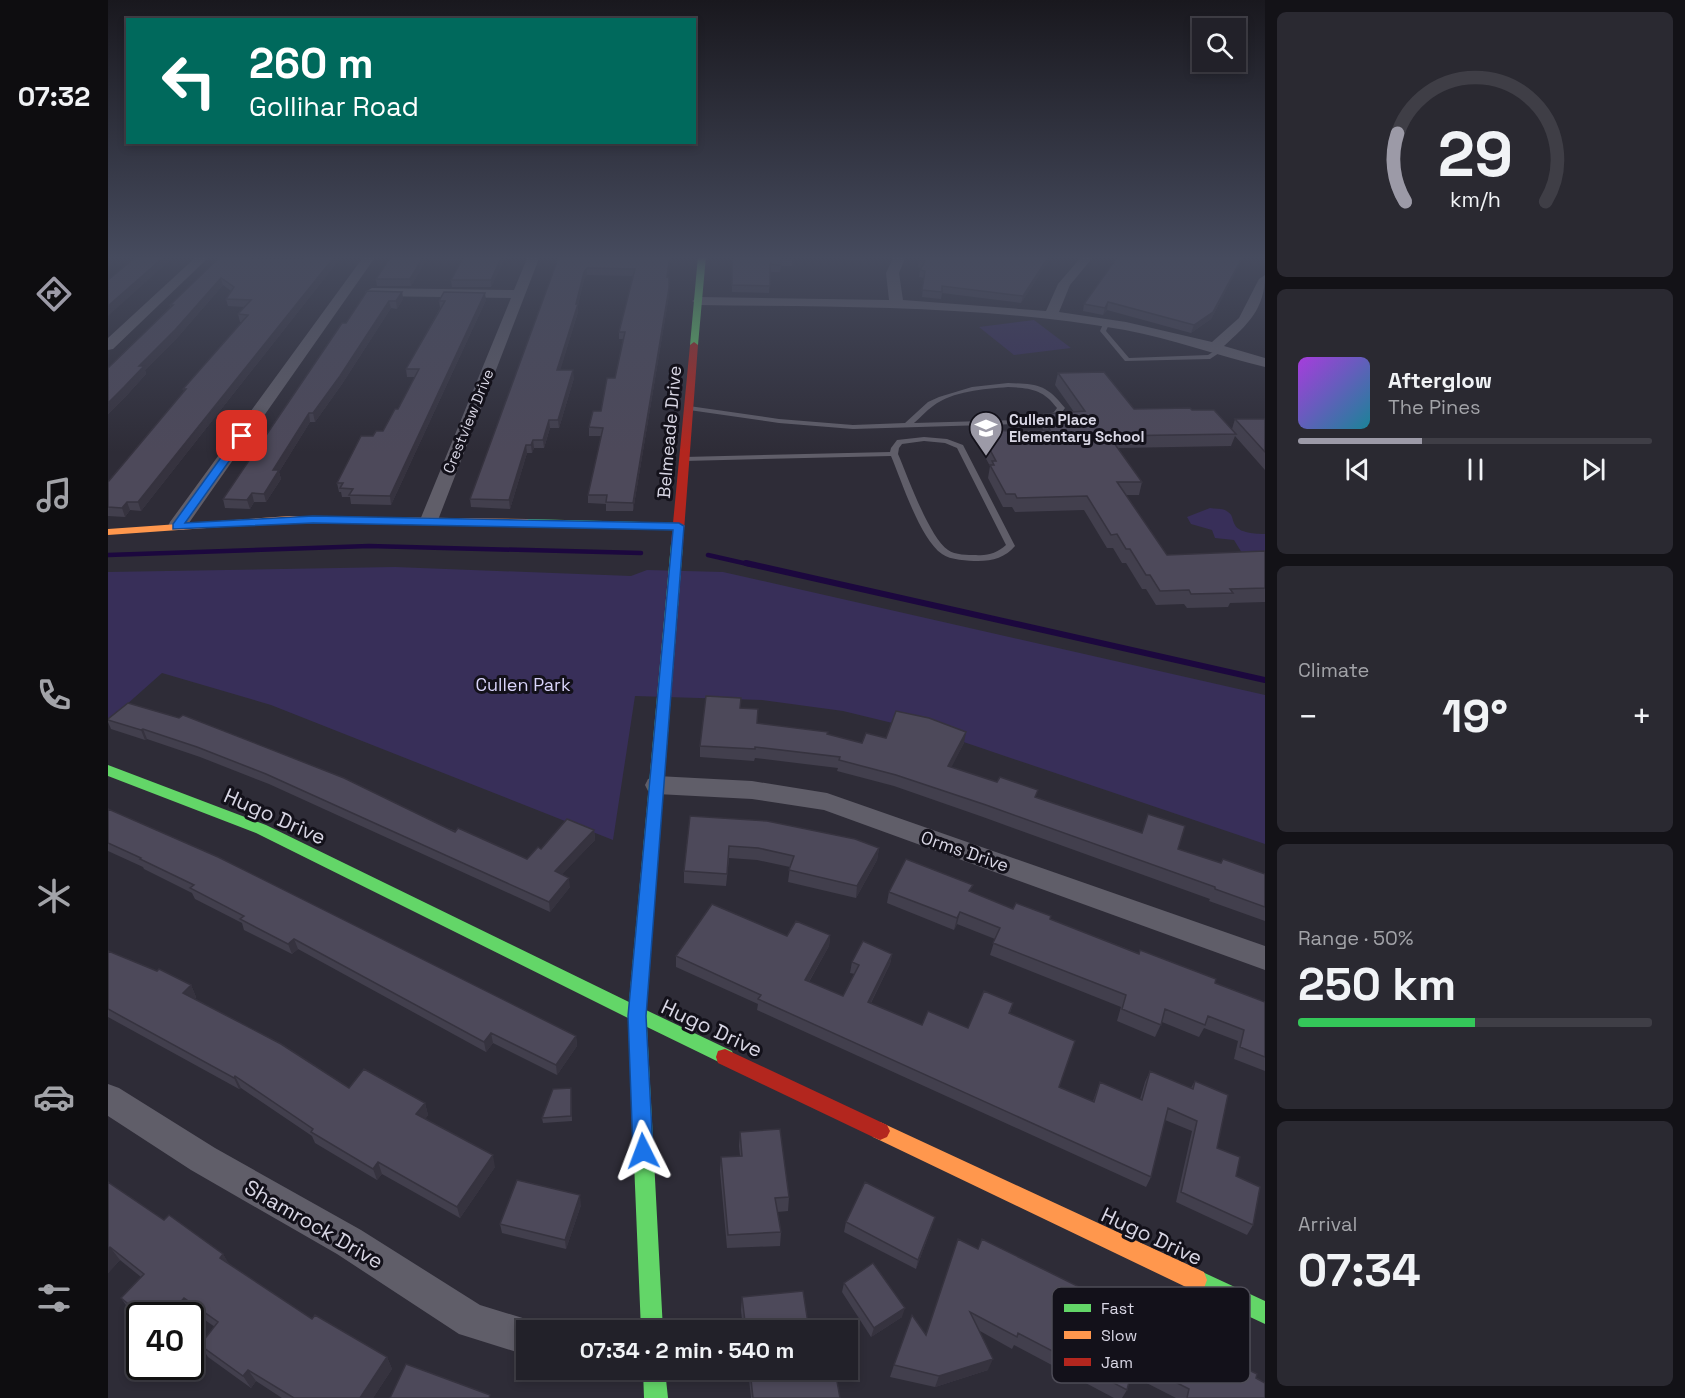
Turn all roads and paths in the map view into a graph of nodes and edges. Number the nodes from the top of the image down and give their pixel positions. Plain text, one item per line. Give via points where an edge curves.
1 (134, 321) edge
2 (325, 321) edge
3 (508, 321) edge
4 (697, 321) edge
5 (1102, 321) edge
6 (1244, 321) edge
7 (1107, 322) junction
8 (108, 346) edge
9 (1215, 347) junction
10 (1265, 363) edge
11 (688, 408) junction
12 (906, 426) junction
13 (894, 454) junction
14 (683, 459) junction
15 (429, 520) junction
16 (177, 526) junction
17 (679, 526) junction
18 (108, 532) edge
19 (108, 770) edge
20 (657, 785) junction
21 (1265, 958) edge
22 (637, 1016) junction
23 (108, 1098) edge
24 (1210, 1287) edge
25 (1250, 1306) edge
26 (1265, 1313) edge
27 (652, 1320) edge
28 (516, 1333) edge

1 - 8 street
2 - 16 street
3 - 15 street, Crestview Drive
4 - 11 street, Belmeade Drive
5 - 7 street
6 - 9 street
7 - 9 street
7 - 9 lane via 1103,331 1127,360 1210,357 1216,352
9 - 10 street
11 - 12 lane via 807,424
11 - 14 street, Belmeade Drive
12 - 12 lane via 1021,423 1046,419 1061,408 1049,393 1035,387 1004,386 949,396
13 - 13 lane via 930,536 946,553 982,558 1003,555 1011,546 960,447 947,441 924,439 900,442
13 - 14 lane
14 - 17 street, Belmeade Drive
15 - 16 street via 290,519
15 - 17 street
16 - 18 street
17 - 20 street, Belmeade Drive
19 - 22 street, Hugo Drive via 261,829
20 - 21 street, Orms Drive via 752,790 827,802
20 - 22 street, Belmeade Drive
22 - 24 street, Hugo Drive
22 - 27 street, Belmeade Drive
23 - 28 street, Shamrock Drive via 204,1159 349,1242 472,1321
25 - 26 street, Hugo Drive

